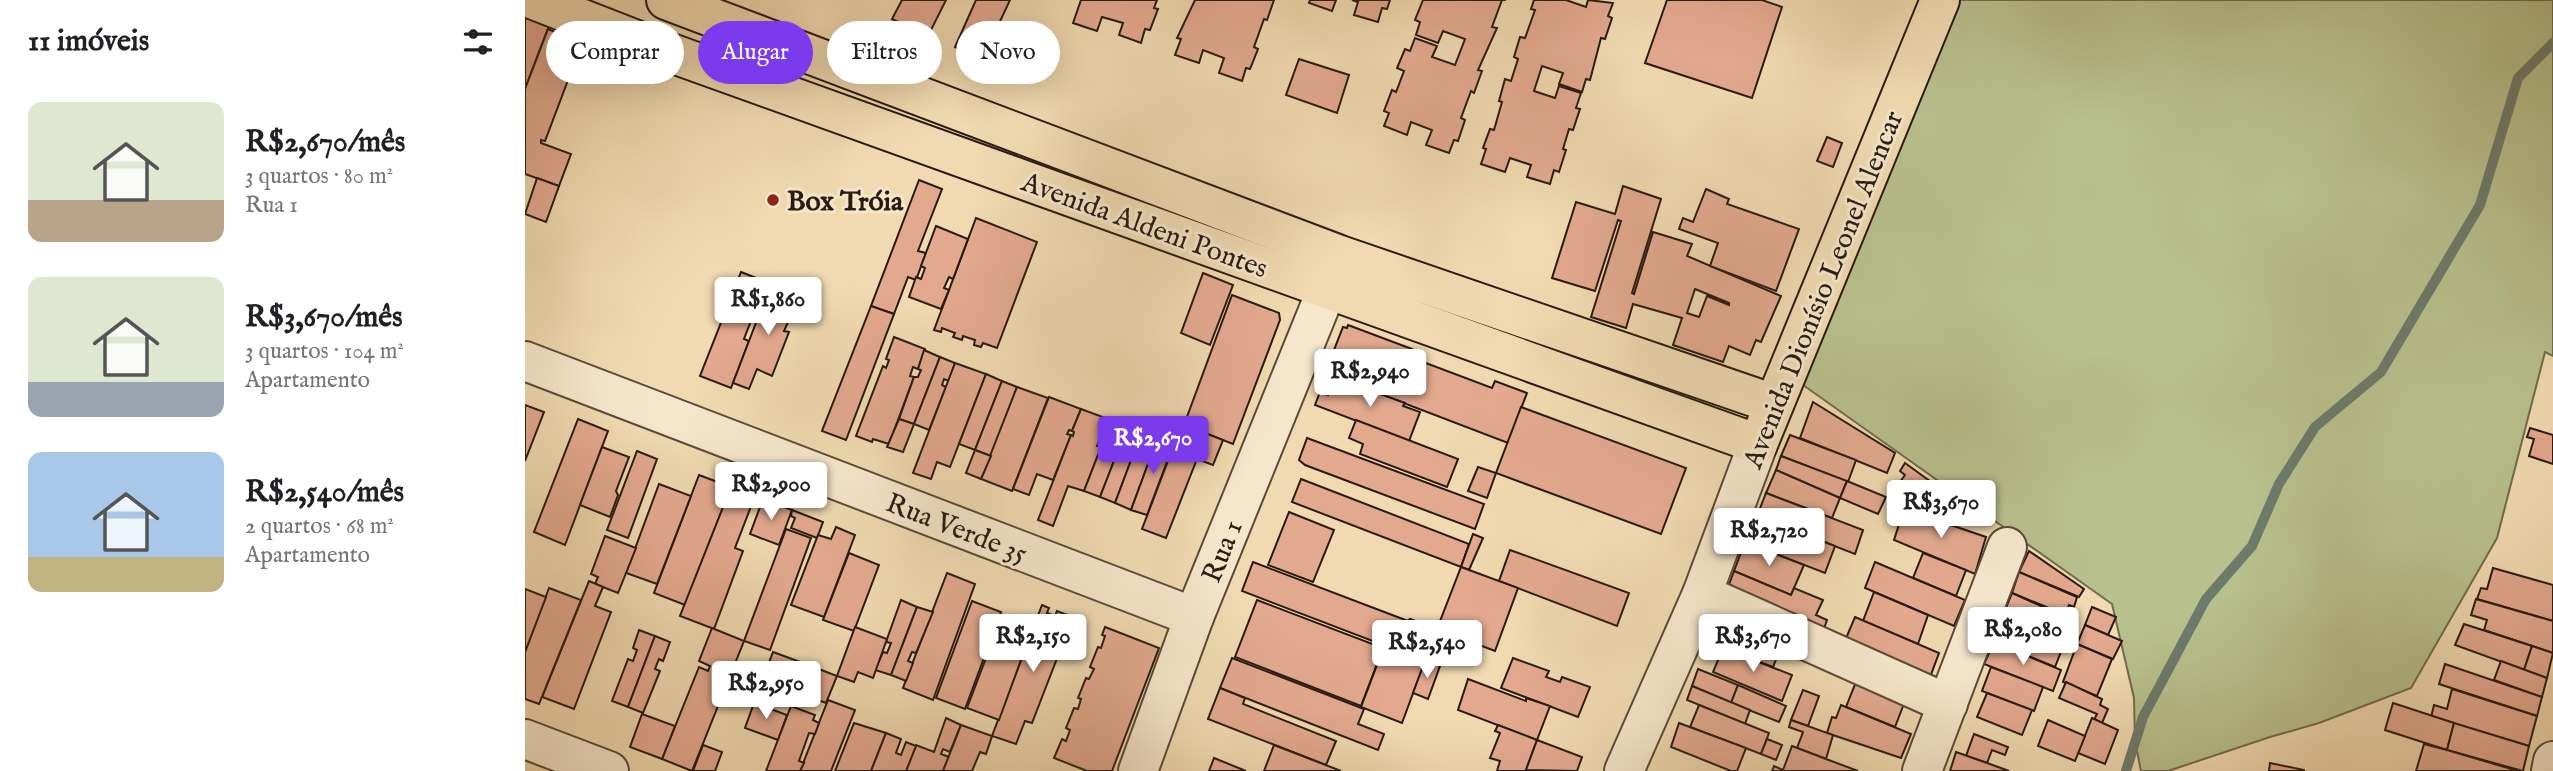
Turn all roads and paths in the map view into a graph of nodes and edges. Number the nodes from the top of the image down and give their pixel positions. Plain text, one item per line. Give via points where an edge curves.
1 (534, 0) edge
2 (666, 0) edge
3 (1940, 0) edge
4 (1334, 272) junction
5 (525, 362) edge
6 (1774, 404) junction
7 (1758, 444) junction
8 (2007, 547) dead end
9 (1702, 594) junction
10 (1194, 617) junction
11 (1948, 704) junction
12 (525, 739) edge
13 (2553, 761) edge
14 (609, 771) edge
15 (1138, 771) edge
16 (1624, 771) edge
17 (1922, 771) edge
18 (2551, 771) edge

1 - 4 main road, Avenida Aldeni Pontes via 657,48
2 - 4 main road, Avenida Aldeni Pontes
3 - 6 main road, Avenida Dionísio Leonel Alencar
4 - 6 main road, Avenida Aldeni Pontes
4 - 7 main road, Avenida Aldeni Pontes
4 - 10 street, Rua 1
5 - 10 street, Rua Verde 35
6 - 7 main road, Avenida Dionísio Leonel Alencar
7 - 9 street, Avenida Dionísio Leonel Alencar
8 - 11 street
9 - 11 street
9 - 16 street, Avenida Dionísio Leonel Alencar
10 - 15 street, Rua 1
11 - 17 street
12 - 14 street
13 - 18 street

